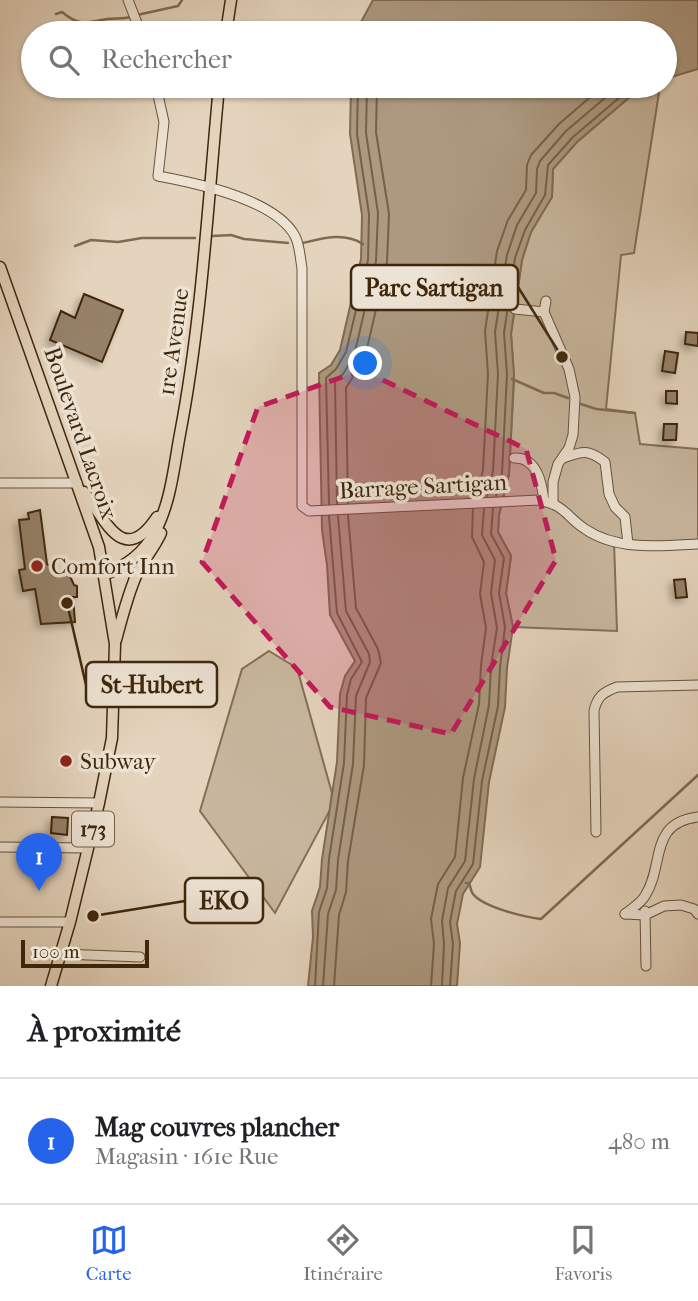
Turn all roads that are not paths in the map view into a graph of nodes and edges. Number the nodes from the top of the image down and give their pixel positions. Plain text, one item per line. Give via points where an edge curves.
1 (128, 0) edge
2 (231, 0) edge
3 (136, 21) edge
4 (228, 21) edge
5 (159, 98) edge
6 (218, 98) edge
7 (209, 186) junction
8 (0, 267) edge
9 (4, 290) edge
10 (546, 301) dead end
11 (515, 309) dead end
12 (544, 312) junction
13 (514, 458) dead end
14 (562, 458) junction
15 (0, 482) edge
16 (77, 483) junction
17 (546, 501) junction
18 (167, 503) junction
19 (628, 544) junction
20 (698, 544) edge
21 (104, 575) junction
22 (115, 644) junction
23 (698, 685) edge
24 (0, 802) edge
25 (99, 803) junction
26 (698, 817) edge
27 (596, 832) dead end
28 (0, 847) edge
29 (88, 848) junction
30 (644, 899) junction
31 (698, 914) edge
32 (645, 915) junction
33 (0, 922) edge
34 (70, 922) junction
35 (62, 954) junction
36 (141, 957) dead end
37 (646, 966) dead end
38 (51, 986) edge

1 - 3 street
2 - 4 main road
5 - 7 street via 164,122 158,177
6 - 7 main road, 1re Avenue
7 - 17 street, Barrage Sartigan via 265,210 294,235 300,251 302,506 309,511
7 - 18 main road, 1re Avenue via 199,317
8 - 9 main road, Boulevard Lacroix / 173
9 - 16 main road, Boulevard Lacroix / 173
10 - 12 street
11 - 12 street
12 - 14 street via 569,369 575,397 573,435
13 - 17 street via 531,462
14 - 17 street
14 - 19 street via 593,453 605,462 609,494 625,517
15 - 16 street
16 - 18 main road via 118,538 136,538 151,527
16 - 21 main road, Boulevard Lacroix / 173
17 - 19 street via 569,513 584,529
18 - 21 main road, 1re Avenue via 143,551
18 - 22 main road via 164,526 137,573
19 - 20 street
21 - 22 main road, Boulevard Lacroix / 173
22 - 25 main road, Boulevard Lacroix / 173 via 111,738
23 - 27 street via 617,687 596,699
24 - 25 street
25 - 29 main road, Boulevard Lacroix / 173
26 - 30 street via 680,821 666,831
28 - 29 street
29 - 34 main road, Boulevard Lacroix / 173
30 - 32 street
30 - 32 street via 625,914
31 - 32 street via 681,905 664,906
32 - 37 street
33 - 34 street
34 - 35 main road, Boulevard Lacroix / 173
35 - 36 street
35 - 38 main road, Boulevard Lacroix / 173

